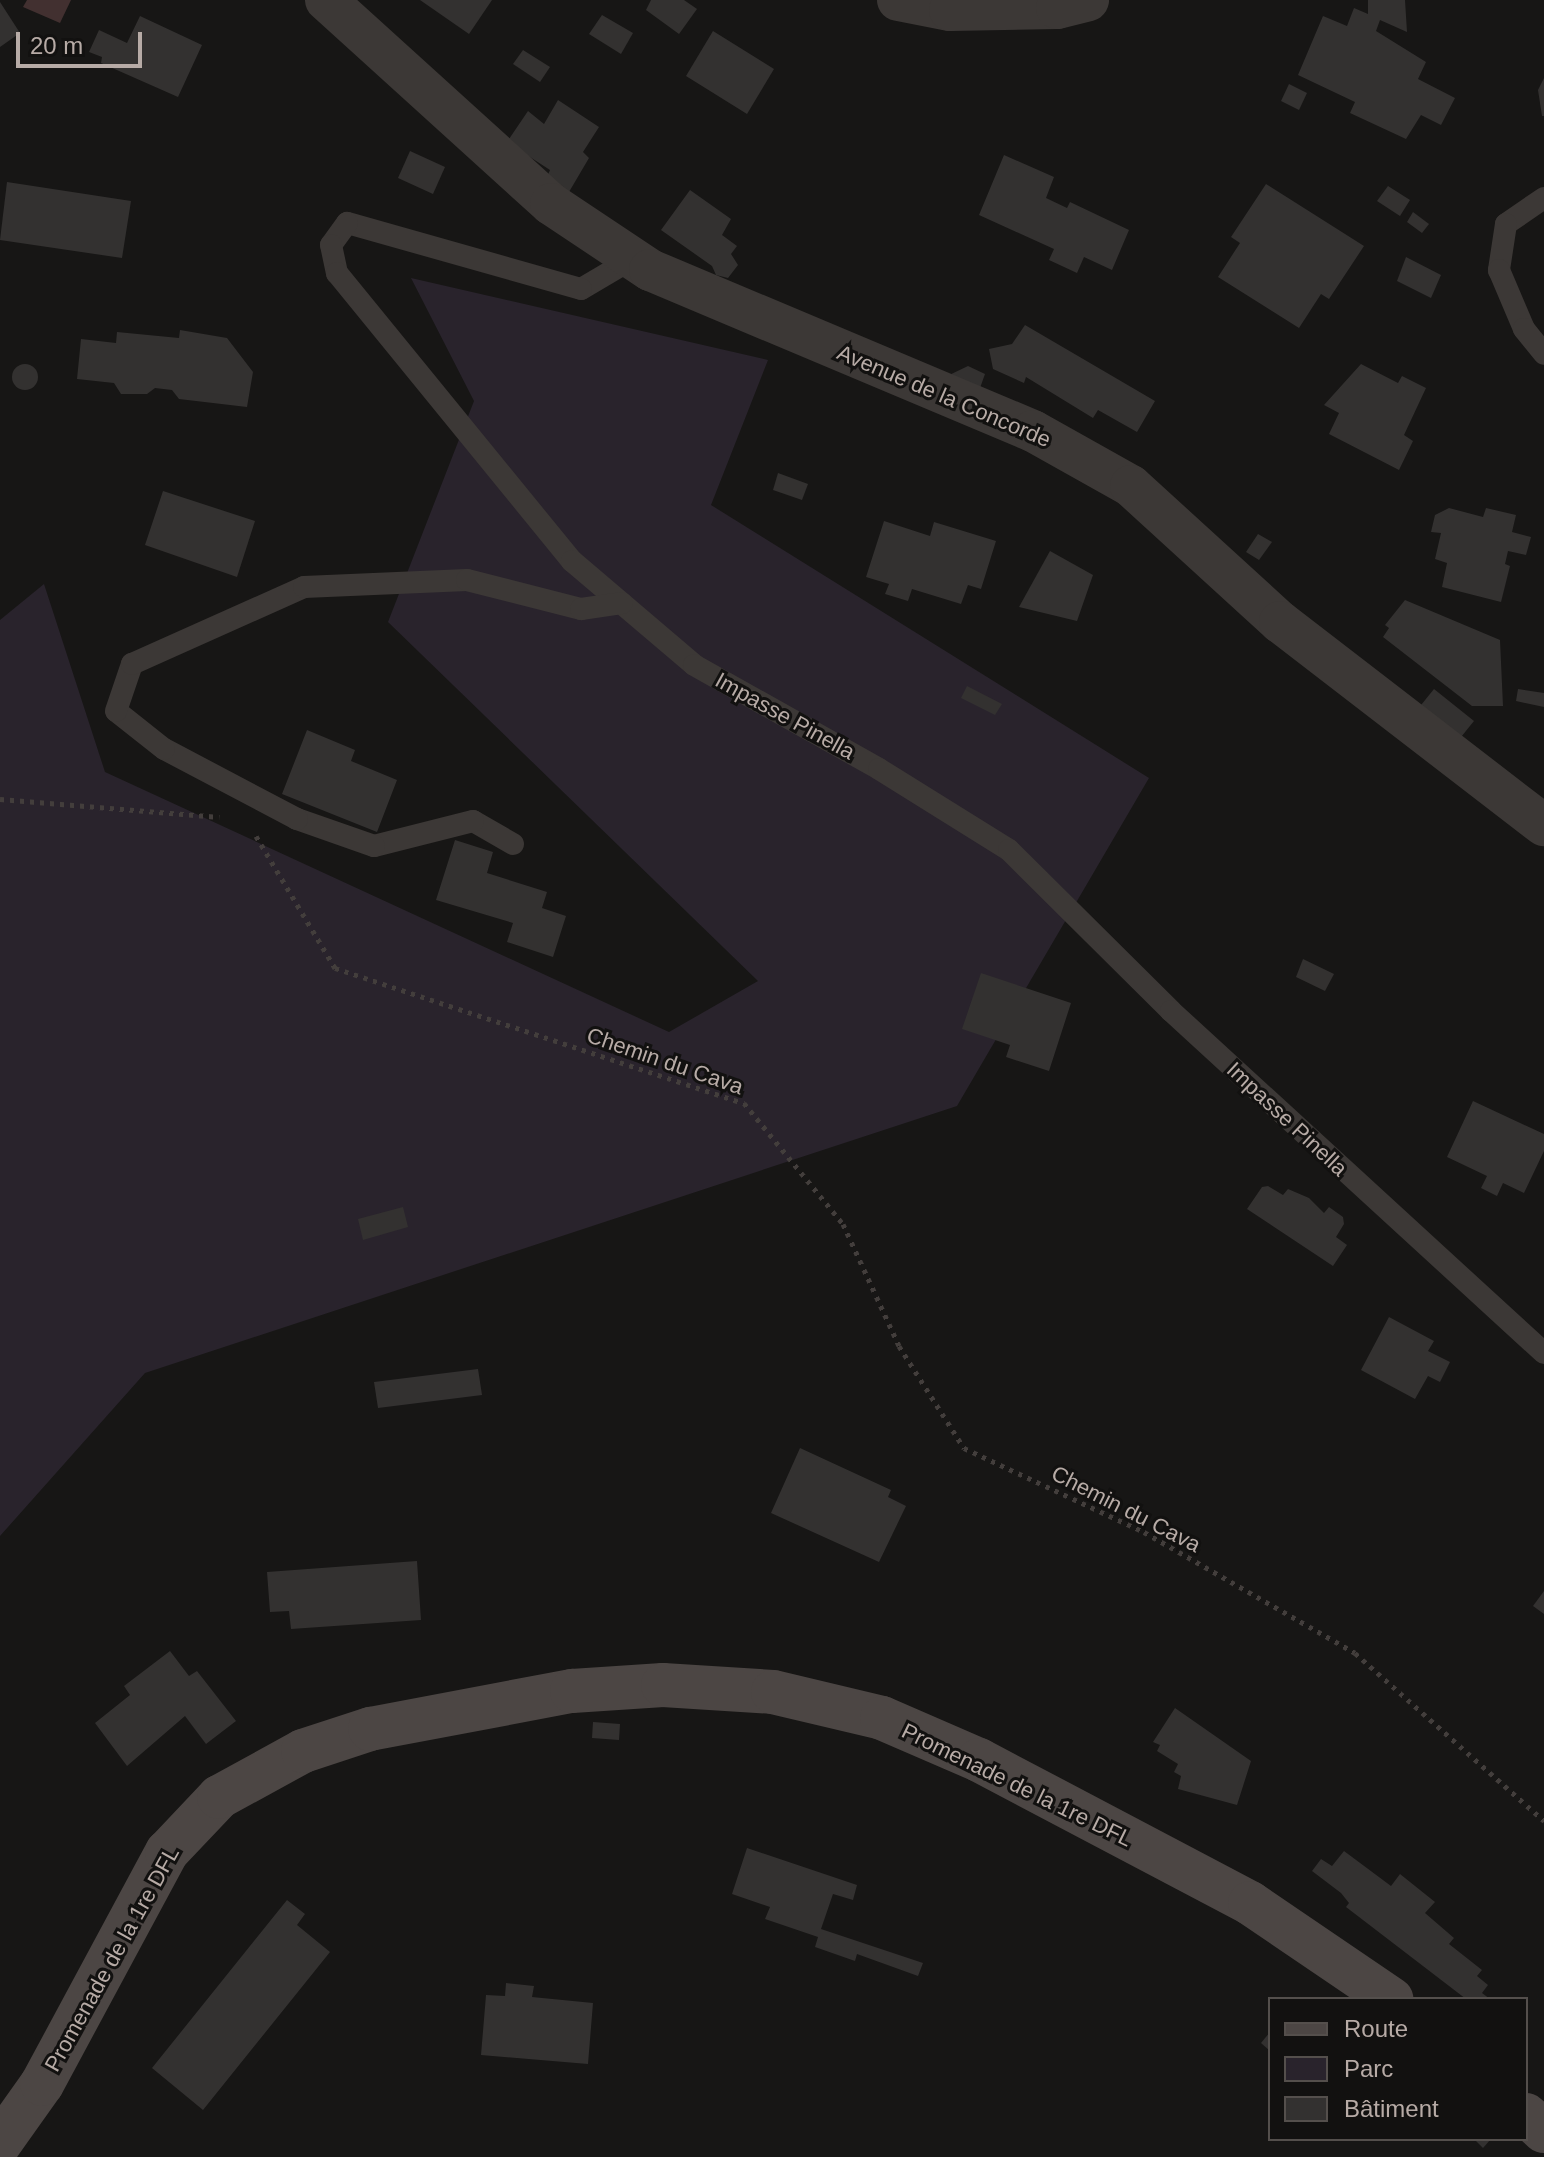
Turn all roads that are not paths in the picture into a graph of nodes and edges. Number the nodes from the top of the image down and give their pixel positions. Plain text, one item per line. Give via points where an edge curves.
1 (326, 0) edge
2 (898, 0) edge
3 (1088, 0) edge
4 (1544, 198) edge
5 (632, 259) junction
6 (1544, 354) edge
7 (622, 603) junction
8 (1544, 825) edge
9 (513, 844) dead end
10 (1544, 1353) edge
11 (1388, 1997) edge
12 (1528, 2117) edge
13 (1544, 2131) edge
14 (0, 2143) edge

1 - 5 street, Avenue de la Concorde via 551,204
2 - 3 street via 950,10 1057,8
4 - 6 lane via 1506,224 1499,270 1524,329
5 - 7 lane, Impasse Pinella via 581,289 347,223 331,245 337,273 572,561
5 - 8 street, Avenue de la Concorde via 1084,455 1131,486 1280,622
7 - 9 lane via 581,609 467,580 304,587 132,664 116,711 164,749 297,819 374,846 473,821
7 - 10 lane, Impasse Pinella via 694,665 879,769 1009,850 1171,1011
11 - 14 street, Promenade de la 1re DFL via 1250,1903 979,1760 882,1718 773,1692 663,1685 572,1691 370,1729 303,1751 219,1797 167,1852 42,2084
12 - 13 street

